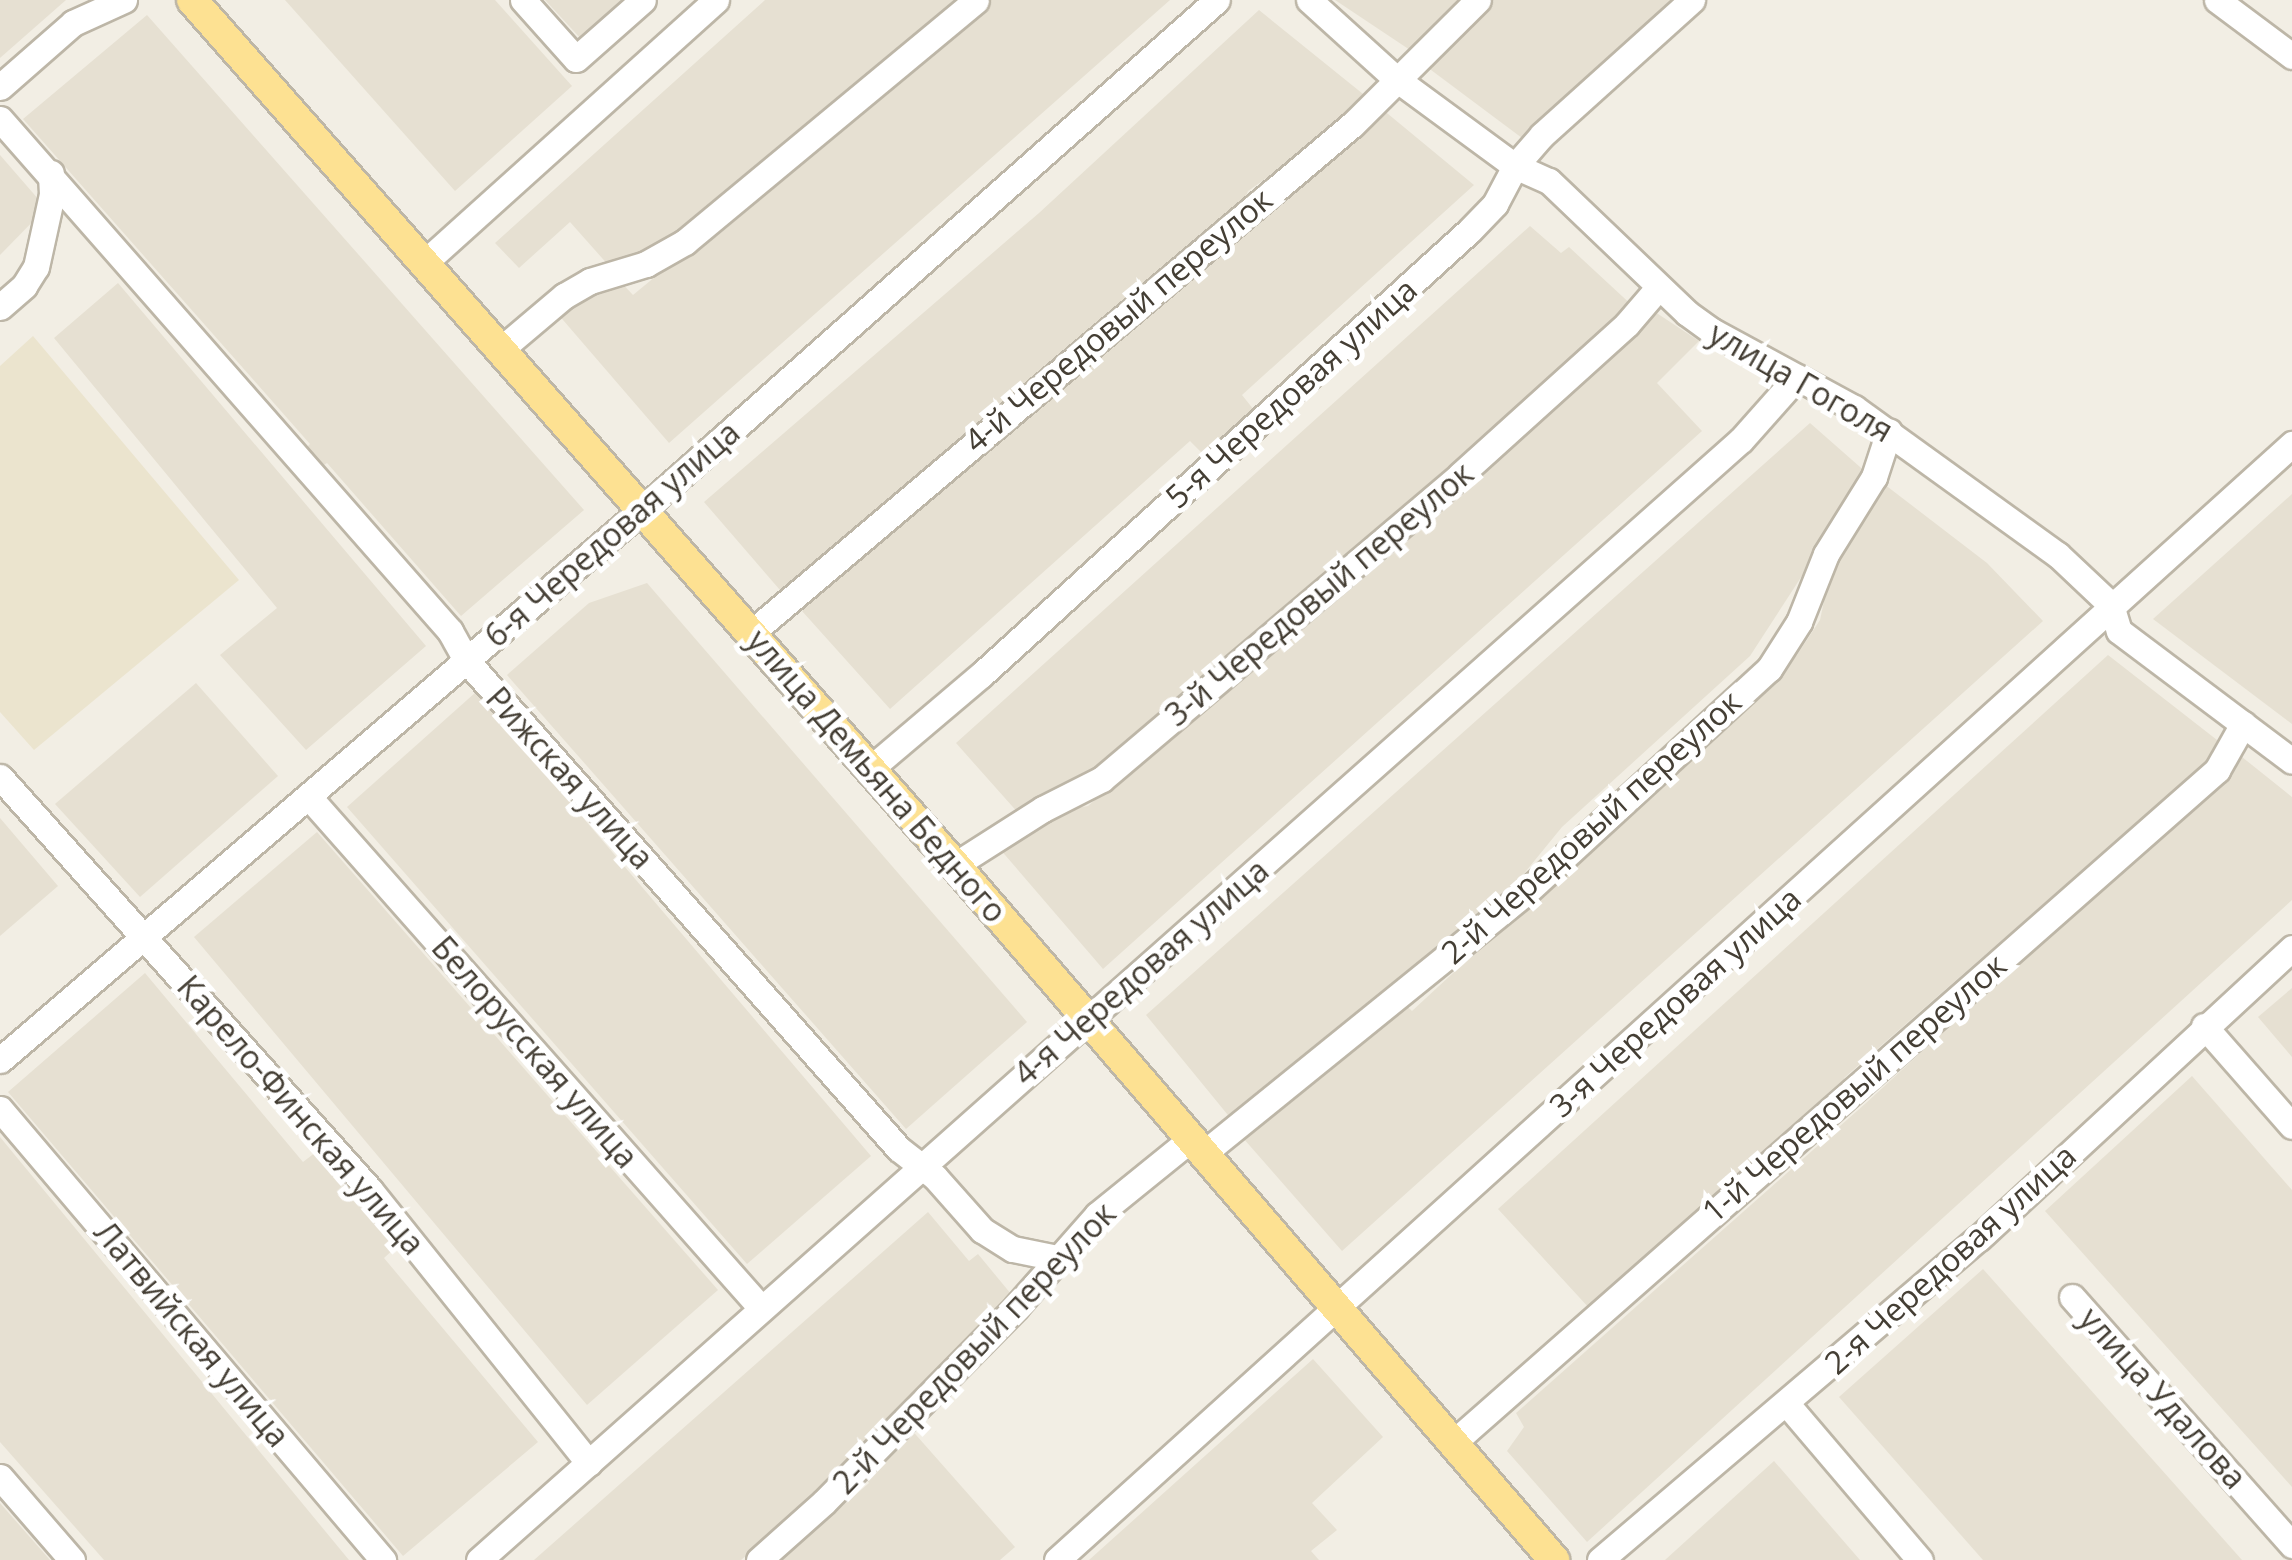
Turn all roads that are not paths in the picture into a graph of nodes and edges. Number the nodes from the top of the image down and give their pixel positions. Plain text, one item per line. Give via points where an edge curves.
1 (124, 0) edge
2 (192, 0) edge
3 (523, 0) edge
4 (643, 0) edge
5 (716, 0) edge
6 (976, 0) edge
7 (1217, 0) edge
8 (1309, 0) edge
9 (1478, 0) edge
10 (1692, 0) edge
11 (2224, 2) edge
12 (2292, 56) edge
13 (1395, 78) junction
14 (0, 86) edge
15 (0, 118) edge
16 (1515, 166) junction
17 (51, 173) junction
18 (424, 262) junction
19 (1657, 289) junction
20 (0, 307) edge
21 (500, 350) junction
22 (1797, 377) junction
23 (1889, 432) junction
24 (2292, 444) edge
25 (643, 509) junction
26 (2111, 604) junction
27 (751, 633) junction
28 (466, 660) junction
29 (2243, 724) junction
30 (2292, 761) edge
31 (870, 769) junction
32 (0, 777) edge
33 (308, 796) junction
34 (955, 865) junction
35 (145, 935) junction
36 (2292, 948) edge
37 (1089, 1019) junction
38 (2204, 1026) junction
39 (0, 1060) edge
40 (0, 1109) edge
41 (2292, 1126) edge
42 (1198, 1146) junction
43 (920, 1165) junction
44 (1057, 1258) junction
45 (2072, 1297) dead end
46 (761, 1308) junction
47 (1339, 1309) junction
48 (1786, 1404) junction
49 (1454, 1442) junction
50 (589, 1463) junction
51 (0, 1477) edge
52 (2292, 1545) edge
53 (72, 1560) edge
54 (383, 1560) edge
55 (479, 1560) edge
56 (759, 1560) edge
57 (1058, 1560) edge
58 (1554, 1560) edge
59 (1600, 1560) edge
60 (1920, 1560) edge

1 - 14 street via 74,23
2 - 18 main road, улица Демьяна Бедного
3 - 4 street via 576,60
5 - 18 street
6 - 21 street via 685,242 564,296
7 - 25 street, 6-я Чередовая улица
8 - 13 street, улица Гоголя
9 - 13 street, 4-й Чередовый переулок
10 - 16 street, 5-я Чередовая улица
11 - 12 street
13 - 16 street, улица Гоголя
13 - 27 street, 4-й Чередовый переулок via 1353,124
15 - 17 street, Рижская улица
16 - 19 street, улица Гоголя via 1549,182
16 - 31 street, 5-я Чередовая улица via 1495,204 1470,230
17 - 20 street via 36,266
17 - 28 street, Рижская улица via 450,631
18 - 21 main road, улица Демьяна Бедного
19 - 22 street, улица Гоголя via 1712,331
19 - 34 street, 3-й Чередовый переулок via 1460,475 1102,779
21 - 25 main road, улица Демьяна Бедного
22 - 23 street, улица Гоголя
22 - 37 street, 4-я Чередовая улица via 1740,440
23 - 26 street, улица Гоголя via 2043,544
23 - 42 street, 2-й Чередовый переулок via 1874,476 1768,669 1524,894
24 - 26 street, 3-я Чередовая улица
25 - 27 main road, улица Демьяна Бедного
25 - 28 street, 6-я Чередовая улица
26 - 29 street, улица Гоголя via 2119,631
26 - 47 street, 3-я Чередовая улица
27 - 31 main road, улица Демьяна Бедного
28 - 33 street, 6-я Чередовая улица
28 - 43 street, Рижская улица via 899,1150
29 - 30 street, улица Гоголя
29 - 49 street, 1-й Чередовый переулок via 2232,750 2206,780
31 - 34 main road, улица Демьяна Бедного
32 - 35 street, Карело-Финская улица
33 - 35 street, 6-я Чередовая улица
33 - 46 street, Белорусская улица
34 - 37 main road, улица Демьяна Бедного
35 - 39 street, 6-я Чередовая улица
35 - 50 street, Карело-Финская улица via 370,1190
36 - 38 street, 2-я Чередовая улица
37 - 42 main road, улица Демьяна Бедного
37 - 43 street, 4-я Чередовая улица
38 - 41 street
38 - 48 street, 2-я Чередовая улица via 1979,1238
40 - 54 street, Латвийская улица
42 - 44 street, 2-й Чередовый переулок via 1097,1216
42 - 47 main road, улица Демьяна Бедного
43 - 44 street, Рижская улица via 982,1230 1013,1249
43 - 46 street, 4-я Чередовая улица
44 - 56 street, 2-й Чередовый переулок via 824,1502
45 - 52 street, улица Удалова
46 - 50 street, 4-я Чередовая улица
47 - 49 main road, улица Демьяна Бедного
47 - 57 street, 3-я Чередовая улица
48 - 59 street, 2-я Чередовая улица
48 - 60 street
49 - 58 main road, улица Демьяна Бедного
50 - 55 street, 4-я Чередовая улица
51 - 53 street

